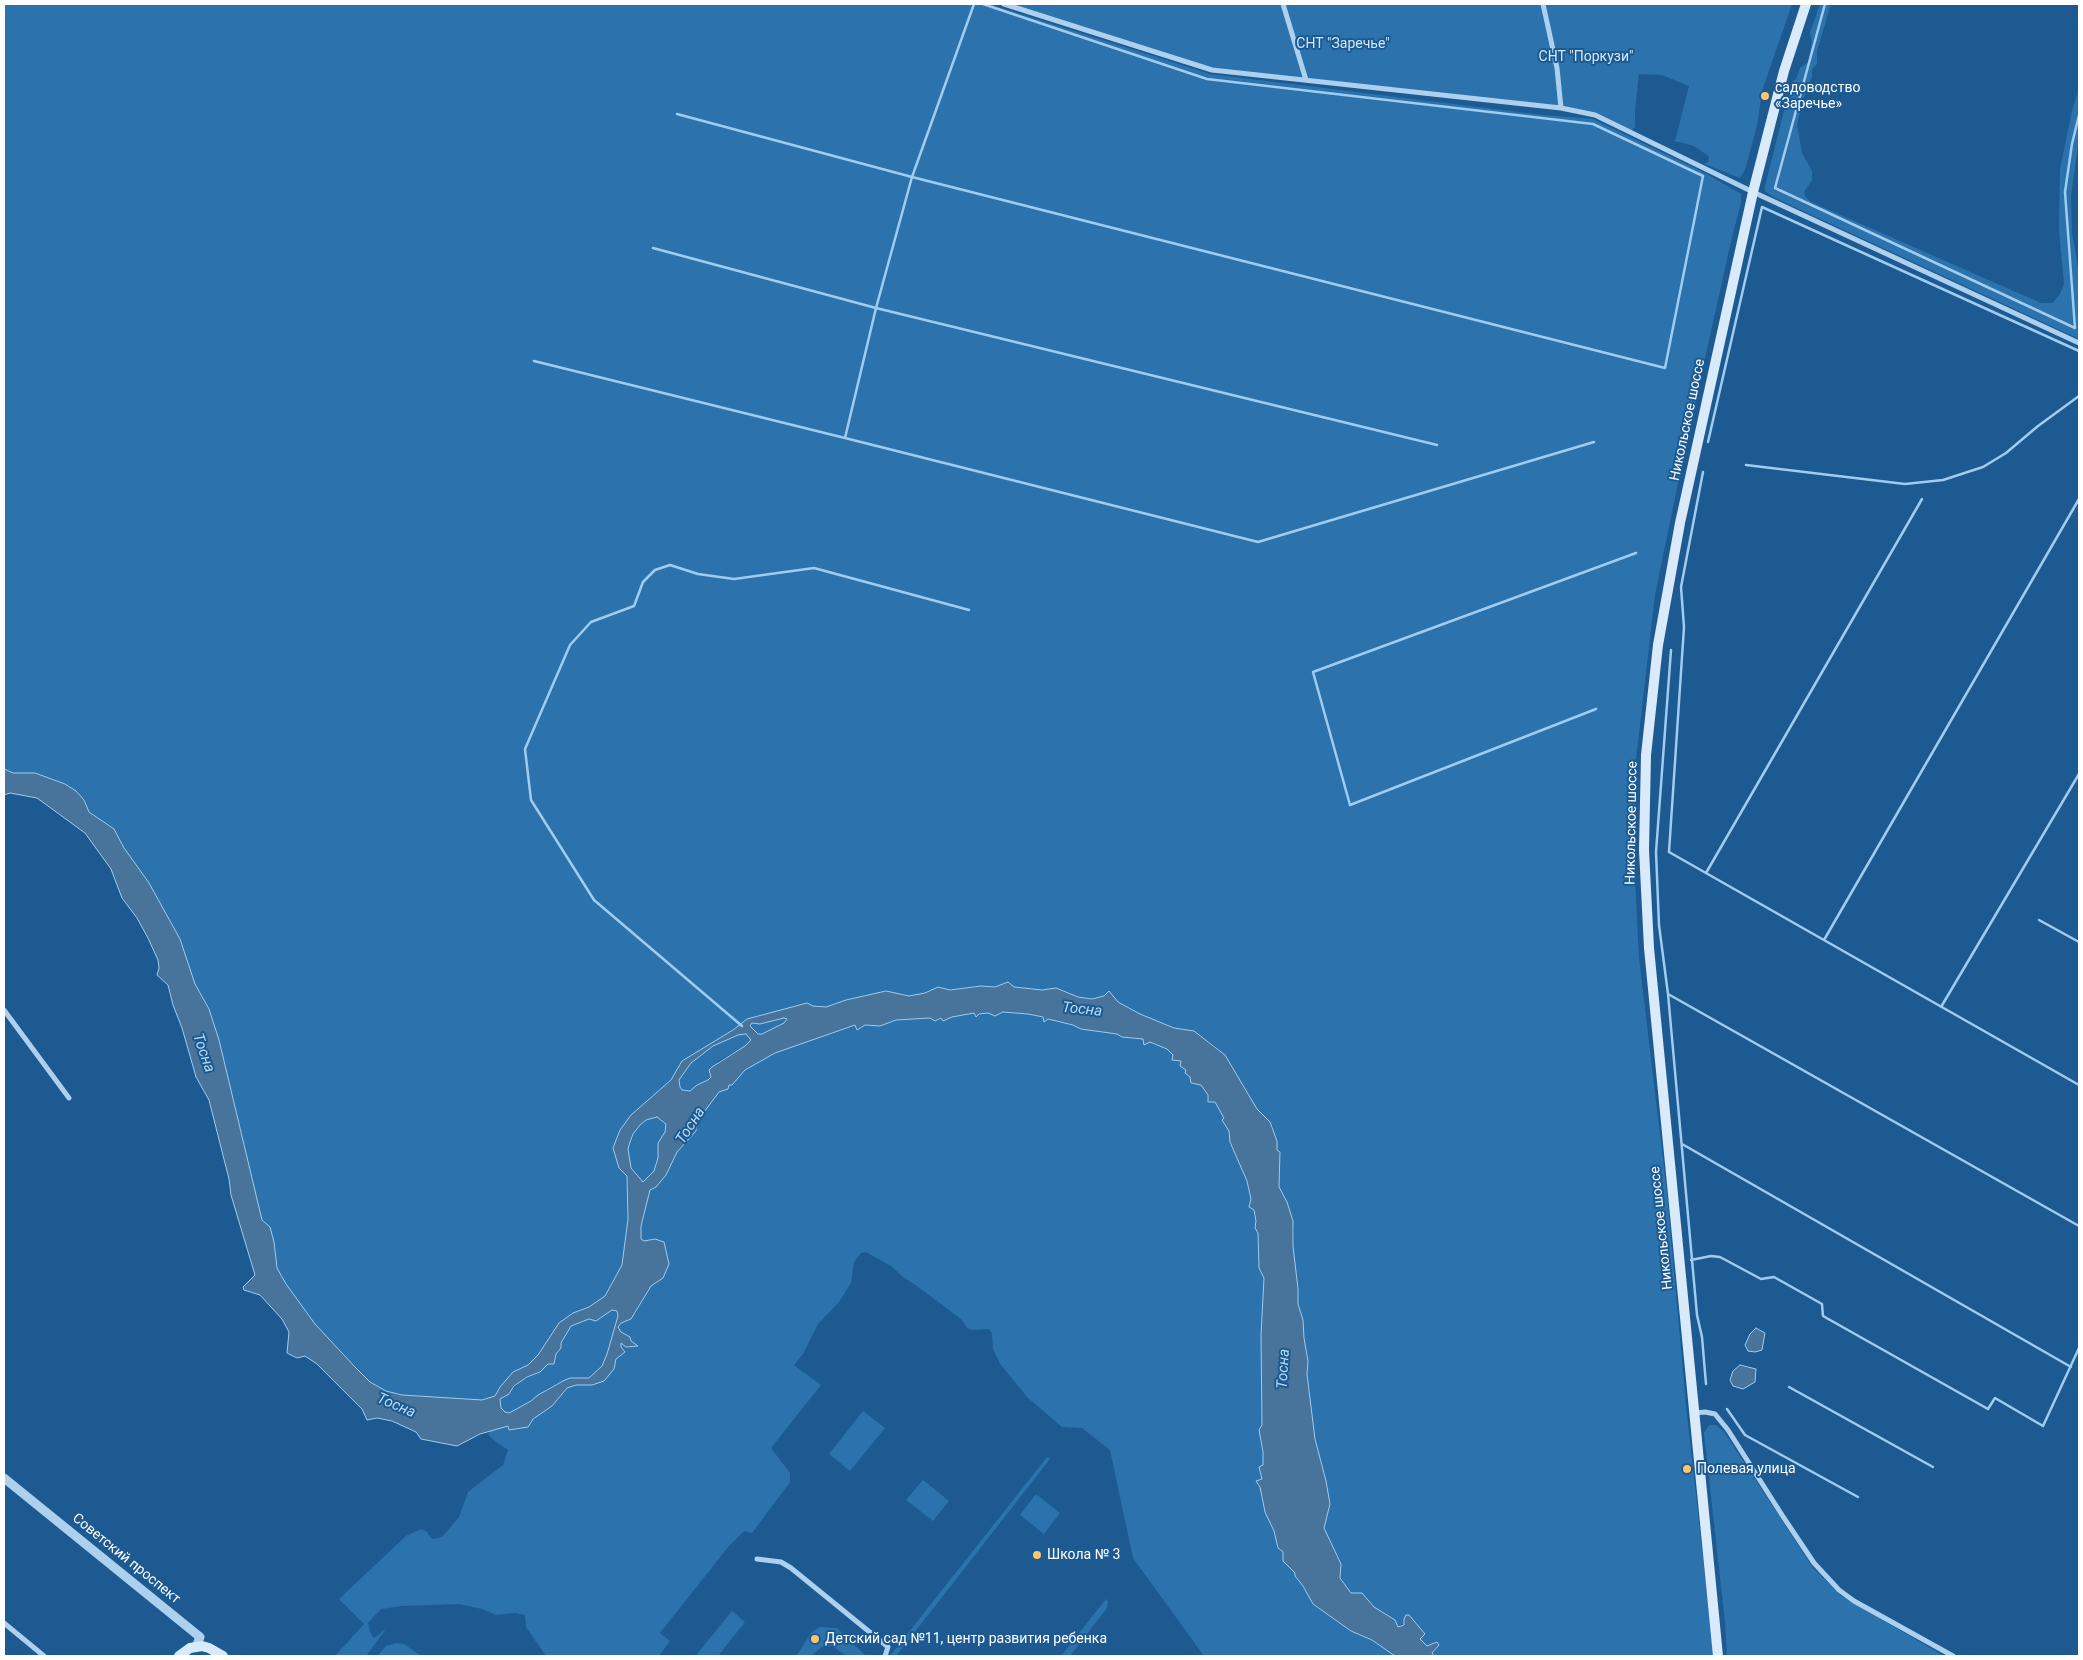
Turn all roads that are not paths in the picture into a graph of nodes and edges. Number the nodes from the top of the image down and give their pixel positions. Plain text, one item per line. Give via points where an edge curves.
1 (1004, 4) edge
2 (1284, 4) edge
3 (1544, 4) edge
4 (1806, 4) edge
5 (1018, 6) edge
6 (1306, 80) junction
7 (1561, 108) junction
8 (1753, 192) junction
9 (2079, 343) edge
10 (4, 1010) edge
11 (69, 1098) dead end
12 (1695, 1413) junction
13 (4, 1478) edge
14 (757, 1559) dead end
15 (4, 1622) edge
16 (196, 1647) junction
17 (44, 1656) edge
18 (179, 1656) edge
19 (223, 1656) edge
20 (885, 1656) edge
21 (1718, 1656) edge
22 (1953, 1656) edge

1 - 5 street
2 - 6 street
3 - 7 street via 1557,68
4 - 8 main road, Никольское шоссе via 1784,71
5 - 6 street via 1212,70
6 - 7 street
7 - 8 street via 1595,114
8 - 9 street
8 - 12 main road, Никольское шоссе via 1680,523 1658,645 1646,755 1644,850 1648,929
10 - 11 street
12 - 21 main road, Никольское шоссе
12 - 22 street via 1714,1414 1728,1430 1814,1563 1839,1590
13 - 16 street, Советский проспект via 200,1637
14 - 20 street via 780,1562 791,1568 888,1648
15 - 17 street
16 - 18 main road
16 - 19 main road via 206,1646

